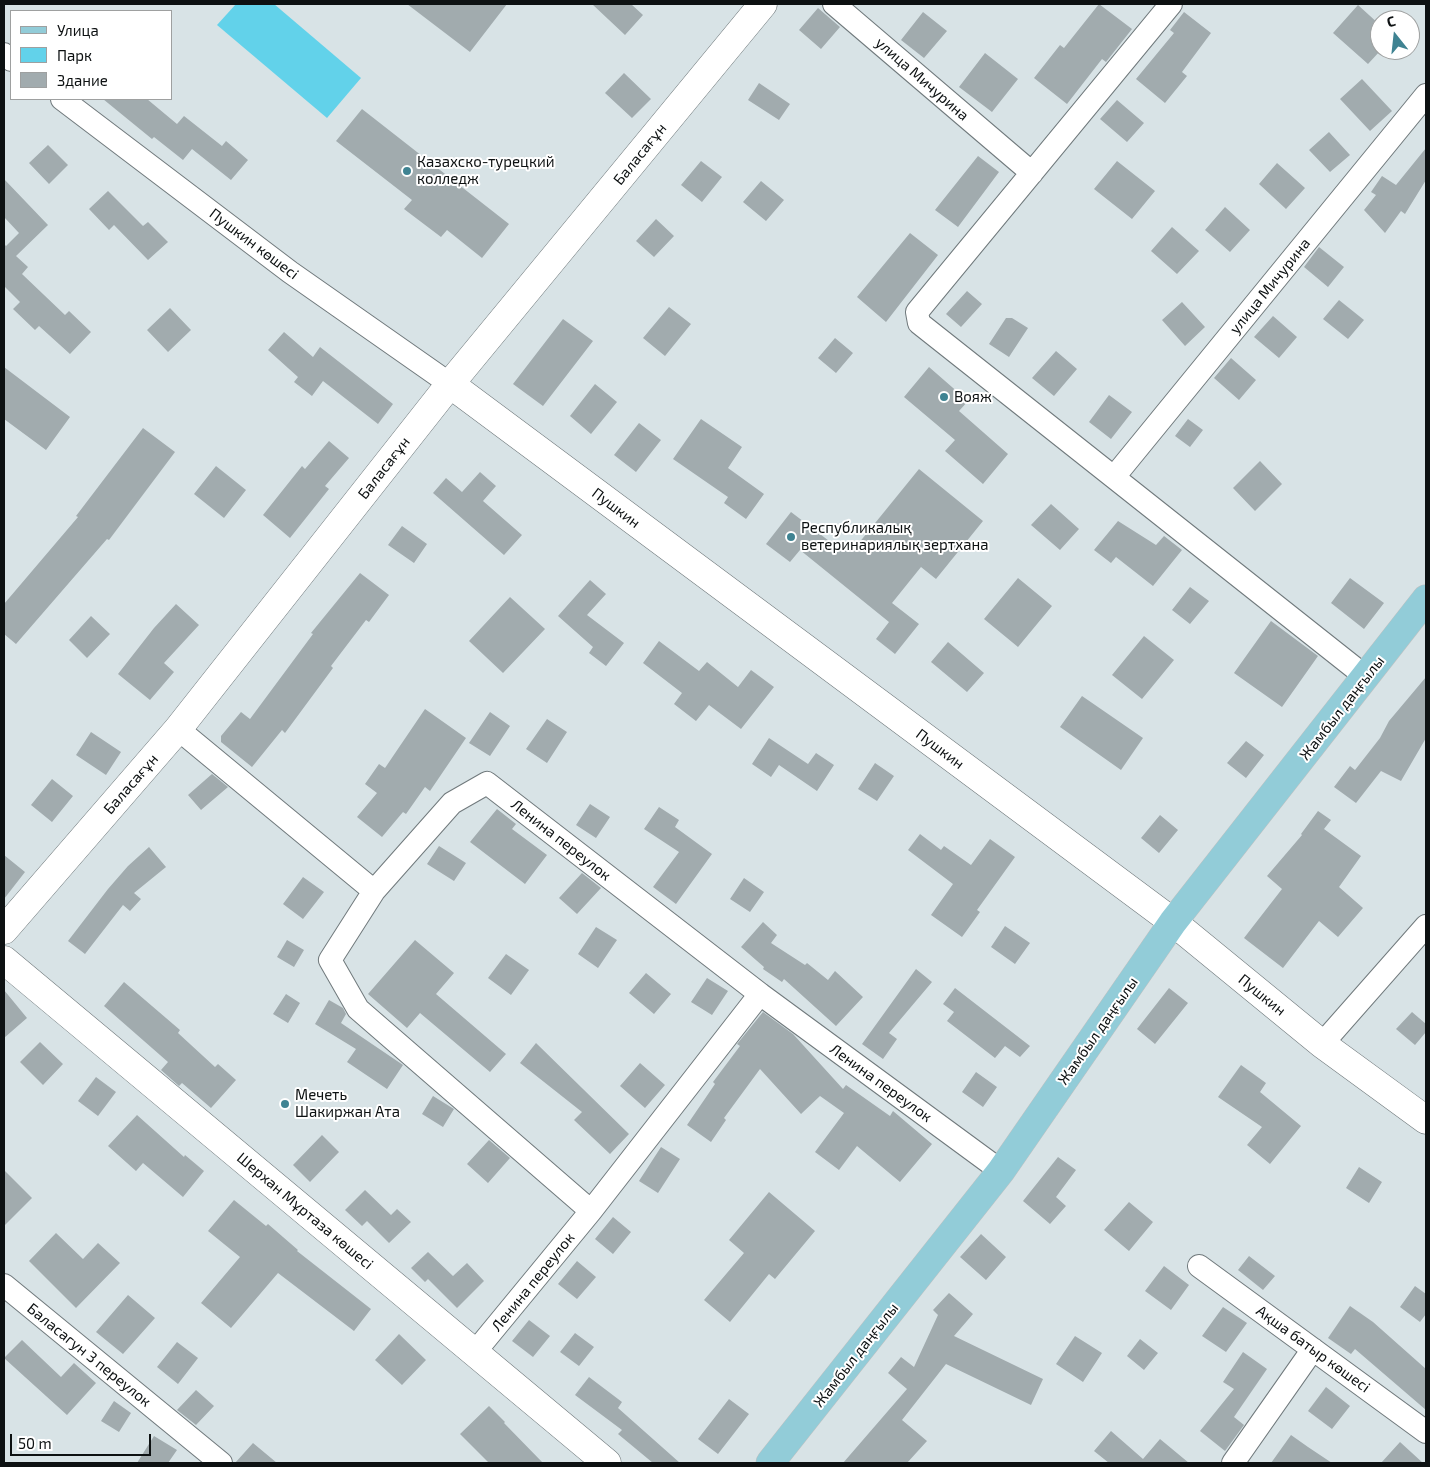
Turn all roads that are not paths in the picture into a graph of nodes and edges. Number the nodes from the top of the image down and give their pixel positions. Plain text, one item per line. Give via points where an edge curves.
1 (763, 4) edge
2 (834, 4) edge
3 (1171, 4) edge
4 (1426, 95) edge
5 (63, 100) edge
6 (1032, 173) junction
7 (450, 384) junction
8 (1114, 478) junction
9 (1426, 599) edge
10 (1366, 678) junction
11 (178, 729) junction
12 (374, 891) junction
13 (1173, 922) junction
14 (1426, 926) edge
15 (4, 930) edge
16 (4, 960) edge
17 (760, 994) junction
18 (1322, 1044) junction
19 (1426, 1120) edge
20 (1001, 1171) junction
21 (591, 1211) junction
22 (1199, 1266) dead end
23 (4, 1285) edge
24 (1313, 1349) junction
25 (475, 1352) junction
26 (1426, 1432) edge
27 (221, 1463) edge
28 (607, 1463) edge
29 (770, 1463) edge
30 (1233, 1463) edge

1 - 7 street, Баласағұн
2 - 6 street, улица Мичурина
3 - 6 street
4 - 8 street, улица Мичурина
5 - 7 street, Пушкин көшесі via 290,272
6 - 8 street via 917,312 918,319 924,328
7 - 11 street, Баласағұн
7 - 13 street, Пушкин
8 - 10 street
9 - 10 main road, Жамбыл даңғылы
10 - 13 main road, Жамбыл даңғылы
11 - 12 street
11 - 15 street, Баласағұн
12 - 17 street, Ленина переулок via 452,803 487,783
12 - 21 street, Ленина переулок via 330,960 358,1009
13 - 18 street, Пушкин
13 - 20 main road, Жамбыл даңғылы
14 - 18 street
16 - 25 street, Шерхан Мұртаза көшесі
17 - 20 street, Ленина переулок
17 - 21 street, Ленина переулок
18 - 19 street, Пушкин
20 - 29 main road, Жамбыл даңғылы
21 - 25 street, Ленина переулок
22 - 24 street, Ақша батыр көшесі
23 - 27 street, Баласагун 3 переулок
24 - 26 street, Ақша батыр көшесі
24 - 30 street
25 - 28 street, Шерхан Мұртаза көшесі

